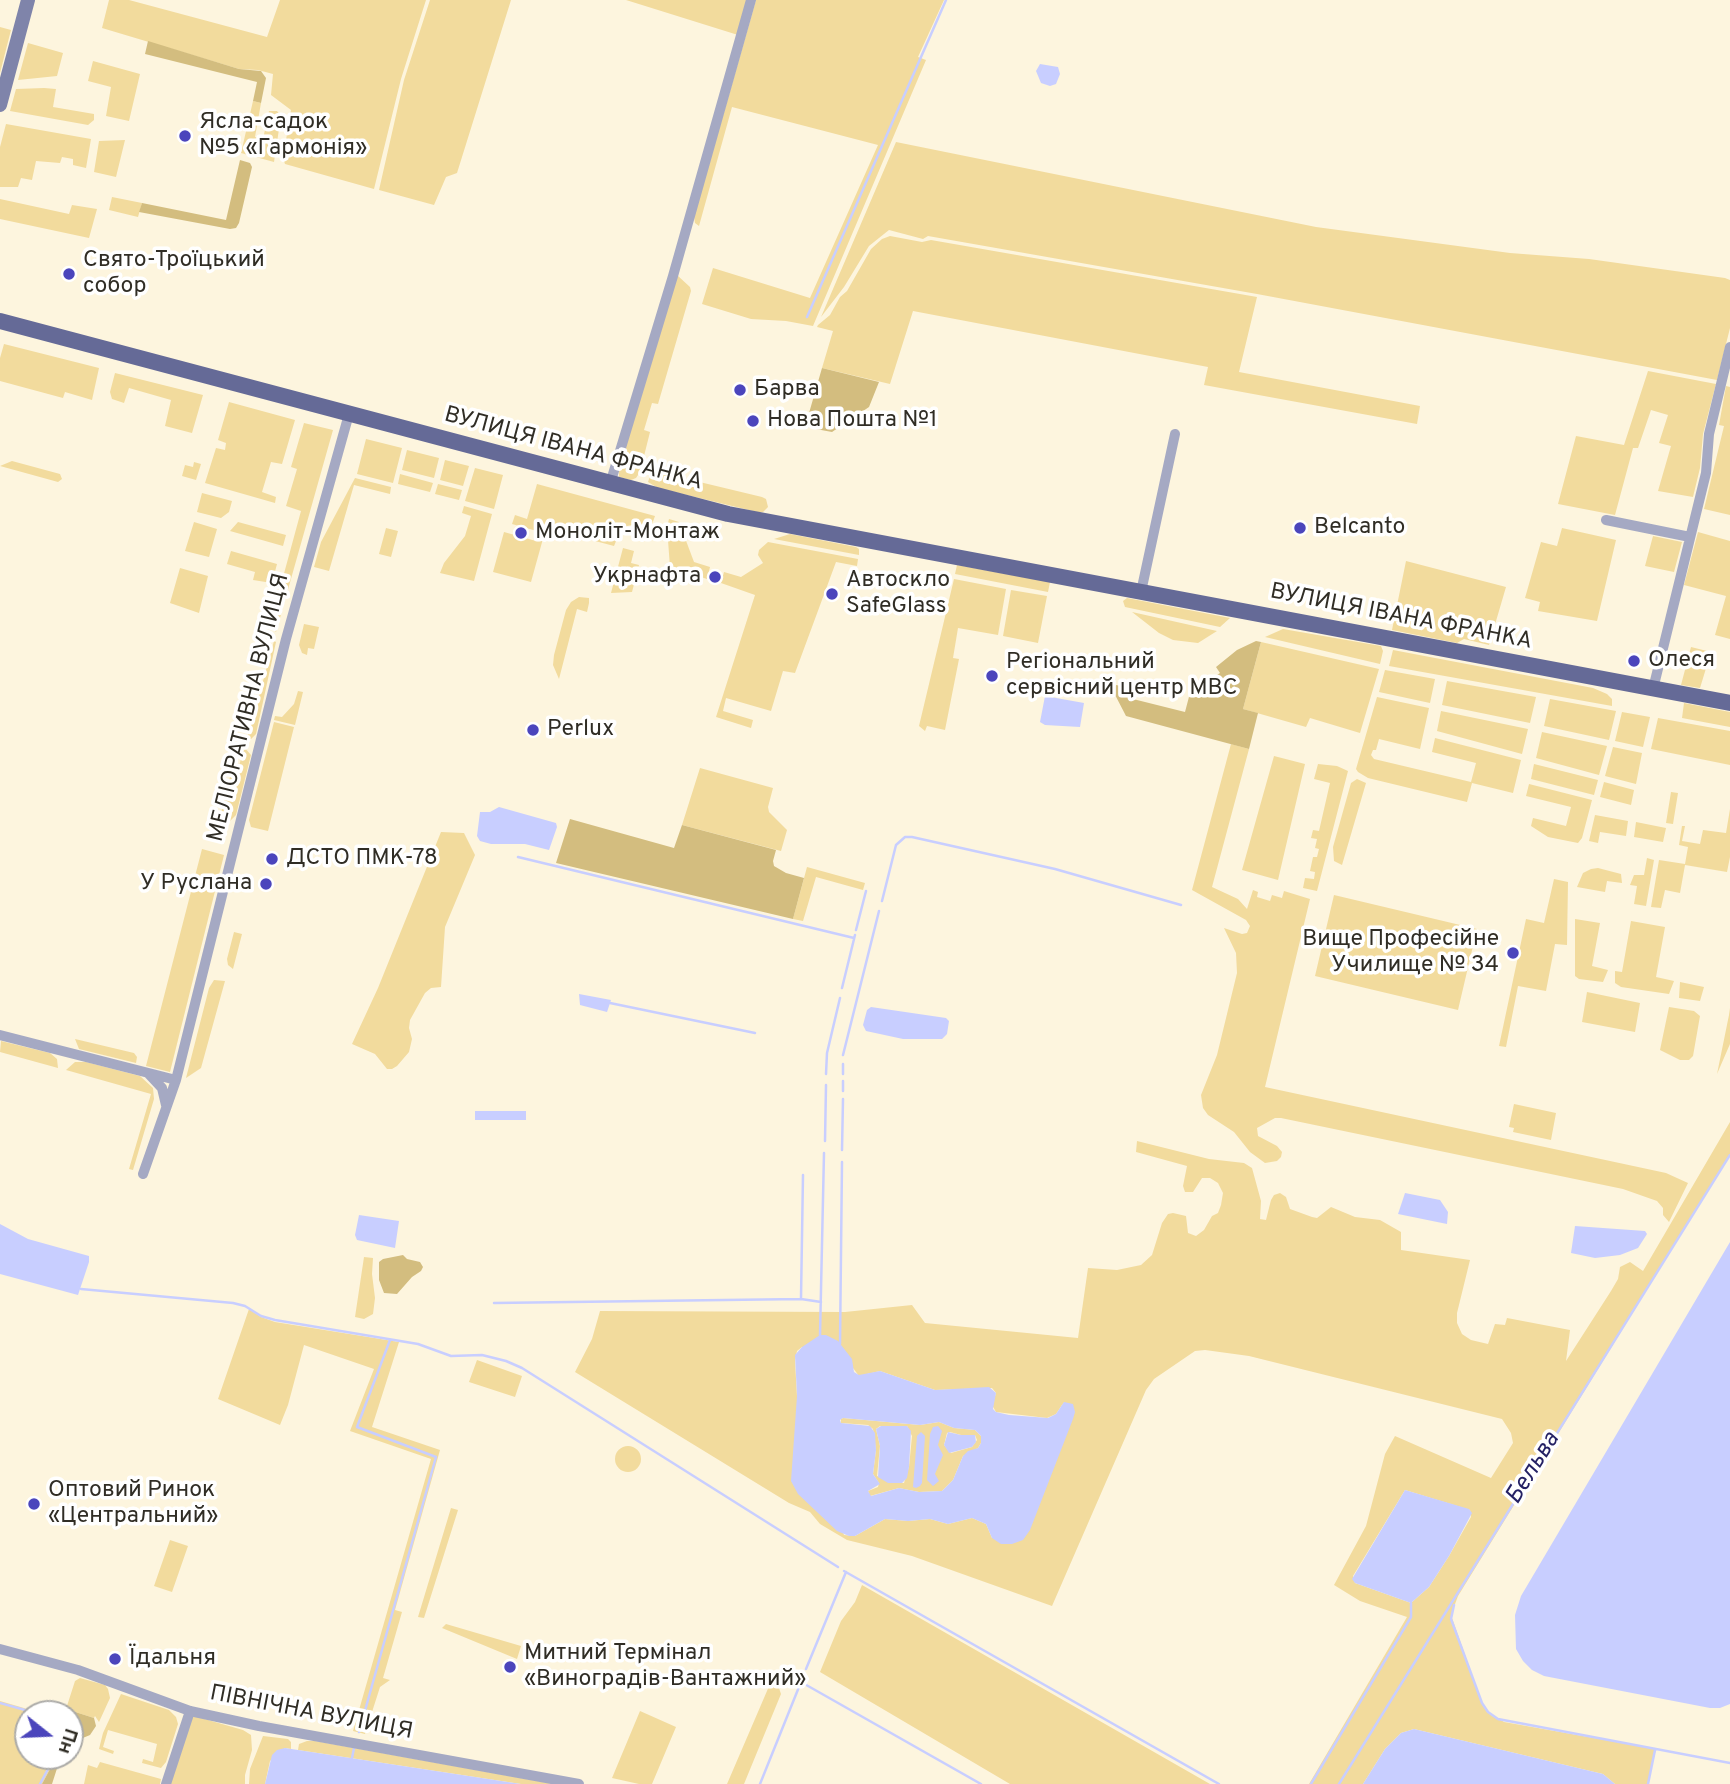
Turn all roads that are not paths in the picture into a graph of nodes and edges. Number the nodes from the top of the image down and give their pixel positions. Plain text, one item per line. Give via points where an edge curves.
1 (28, 0) edge
2 (751, 0) edge
3 (0, 105) edge
4 (0, 321) edge
5 (1730, 347) edge
6 (349, 414) junction
7 (1175, 434) dead end
8 (610, 484) junction
9 (1606, 520) dead end
10 (1690, 537) junction
11 (1141, 592) junction
12 (1653, 689) junction
13 (1730, 703) edge
14 (0, 1035) edge
15 (148, 1073) junction
16 (176, 1080) junction
17 (166, 1107) junction
18 (143, 1174) dead end
19 (0, 1649) edge
20 (190, 1711) junction
21 (166, 1784) edge
22 (579, 1784) edge

1 - 3 main road
2 - 8 street
4 - 6 main road, ВУЛИЦЯ ІВАНА ФРАНКА
5 - 10 street
6 - 8 main road, ВУЛИЦЯ ІВАНА ФРАНКА
6 - 16 street, МЕЛІОРАТИВНА ВУЛИЦЯ via 286,639
7 - 11 street
8 - 11 main road, ВУЛИЦЯ ІВАНА ФРАНКА via 755,520
9 - 10 street
10 - 12 street
11 - 12 main road, ВУЛИЦЯ ІВАНА ФРАНКА
12 - 13 main road, ВУЛИЦЯ ІВАНА ФРАНКА
14 - 15 street
15 - 16 street
15 - 17 street via 162,1088
16 - 17 street, МЕЛІОРАТИВНА ВУЛИЦЯ
17 - 18 street, МЕЛІОРАТИВНА ВУЛИЦЯ
19 - 20 street, ПІВНІЧНА ВУЛИЦЯ via 51,1661
20 - 21 street
20 - 22 street, ПІВНІЧНА ВУЛИЦЯ

